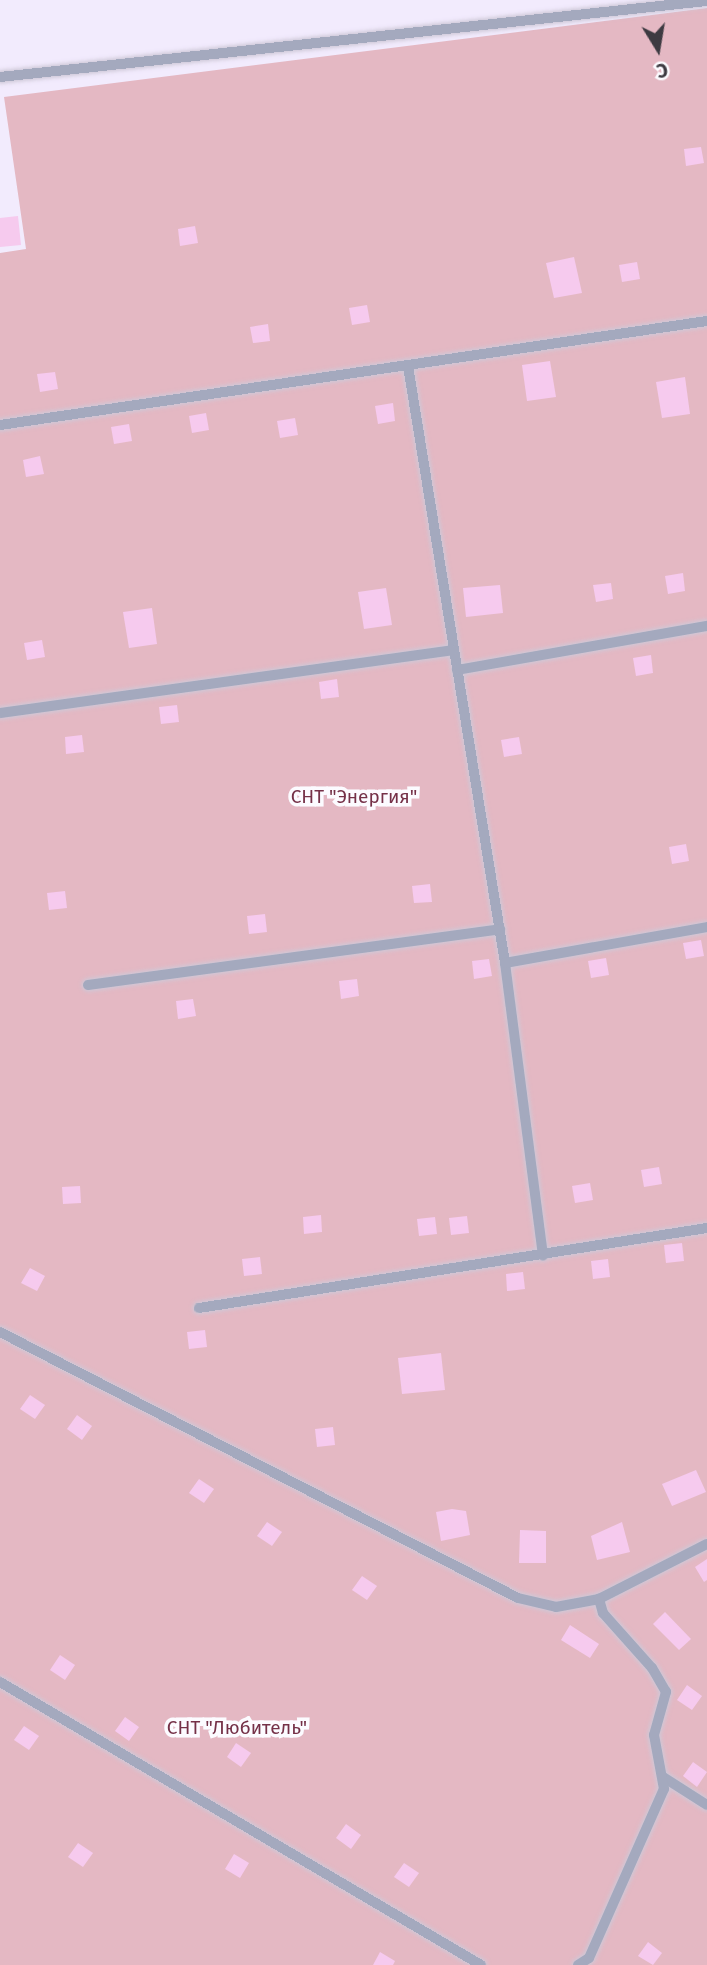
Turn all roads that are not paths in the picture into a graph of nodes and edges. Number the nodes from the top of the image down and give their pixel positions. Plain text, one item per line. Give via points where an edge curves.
1 (707, 1) edge
2 (0, 77) edge
3 (707, 321) edge
4 (408, 366) junction
5 (0, 425) edge
6 (707, 626) edge
7 (453, 650) junction
8 (457, 670) junction
9 (0, 713) edge
10 (707, 927) edge
11 (499, 929) junction
12 (505, 962) junction
13 (88, 985) dead end
14 (707, 1228) edge
15 (543, 1256) junction
16 (199, 1308) dead end
17 (0, 1332) edge
18 (707, 1544) edge
19 (599, 1600) junction
20 (0, 1682) edge
21 (663, 1777) junction
22 (707, 1805) edge
23 (589, 1958) junction
24 (481, 1965) edge
25 (578, 1965) edge
26 (599, 1965) edge

1 - 2 lane
3 - 4 lane
4 - 5 lane
4 - 7 lane
6 - 8 lane
7 - 8 lane
7 - 9 lane
8 - 11 lane
10 - 12 lane
11 - 12 lane
11 - 13 lane
12 - 15 lane
14 - 15 lane
15 - 16 lane
17 - 19 lane via 518,1598 556,1607
18 - 19 lane
19 - 21 lane via 603,1613 652,1668 666,1692 654,1735
20 - 24 lane
21 - 22 lane
21 - 23 lane via 660,1804
23 - 25 lane
23 - 26 lane

